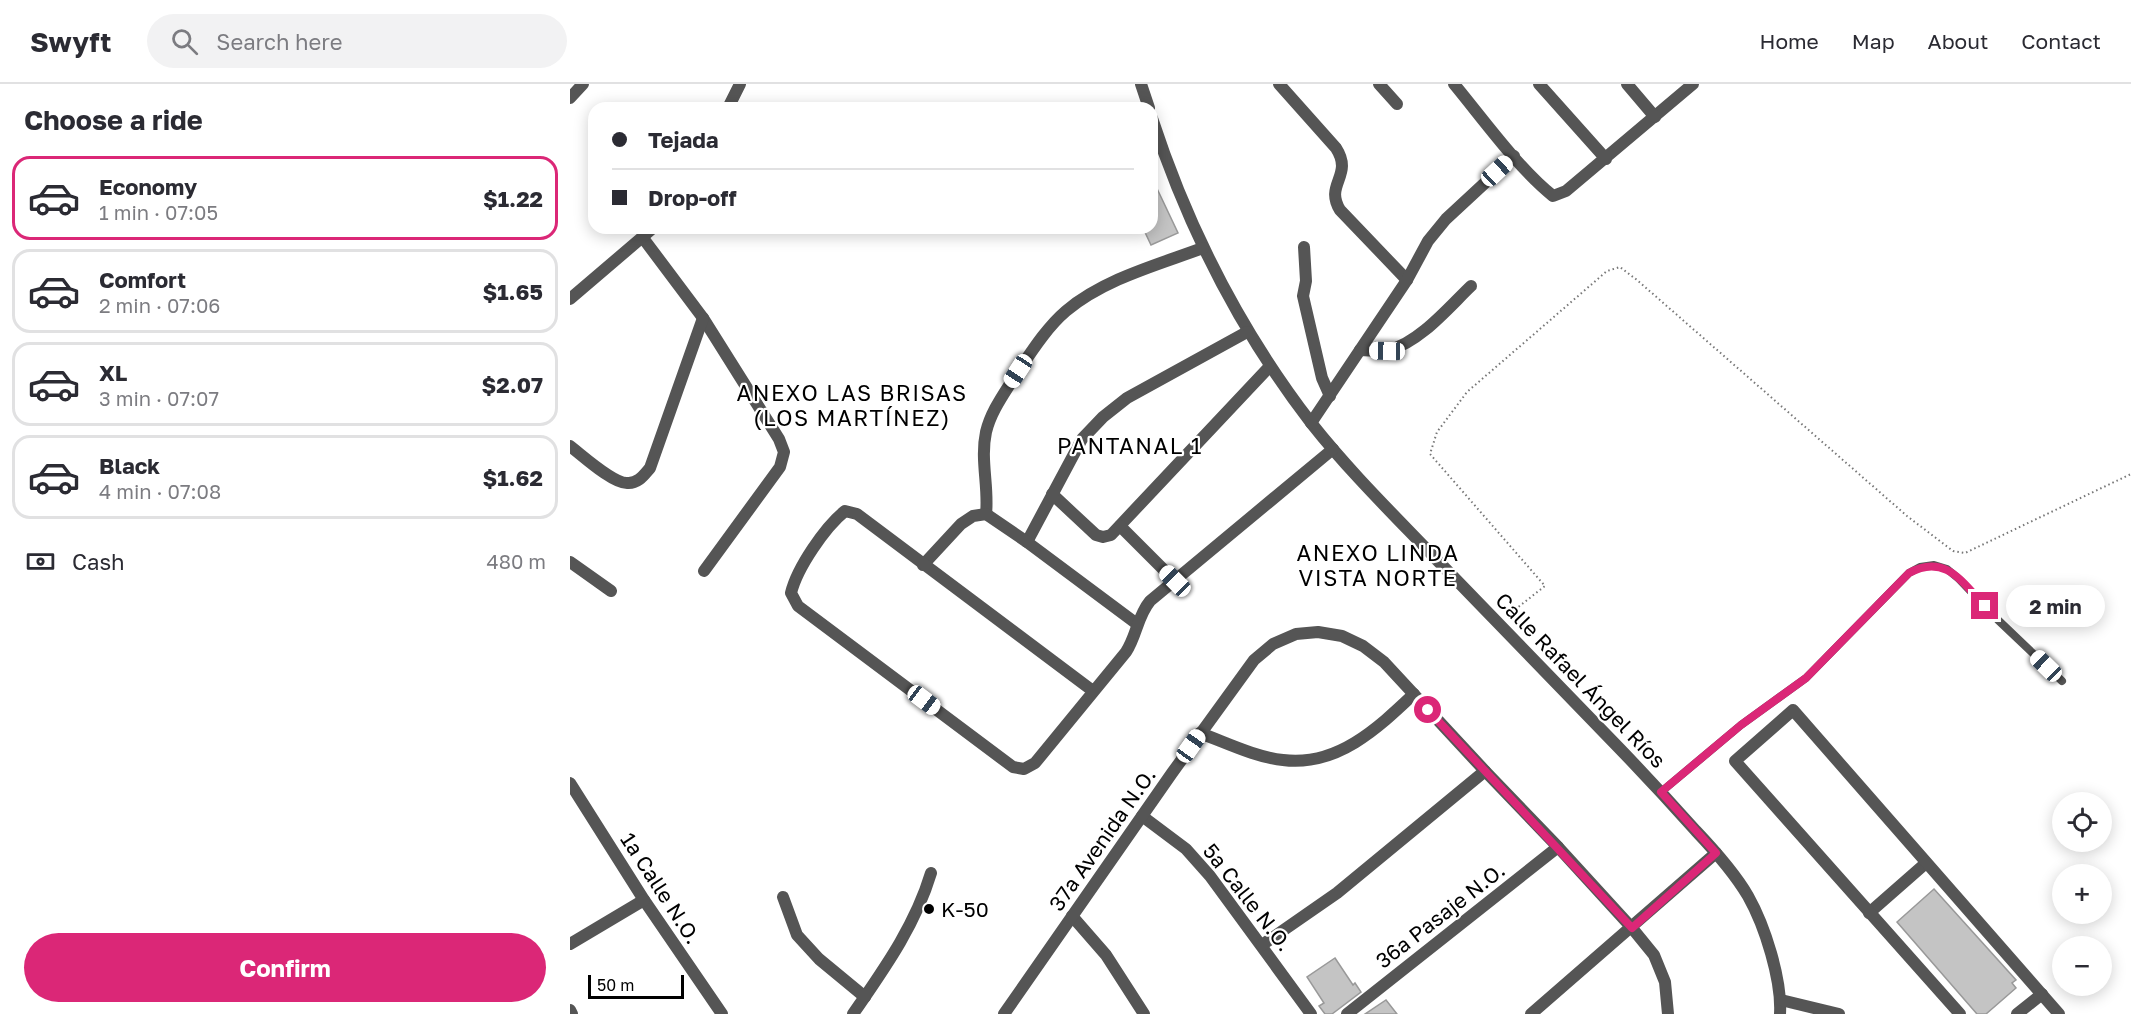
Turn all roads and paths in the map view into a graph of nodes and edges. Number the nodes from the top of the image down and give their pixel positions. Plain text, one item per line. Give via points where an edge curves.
1 (583, 84) edge
2 (740, 84) edge
3 (1141, 84) edge
4 (1279, 84) edge
5 (1379, 84) edge
6 (1454, 84) edge
7 (1539, 84) edge
8 (1627, 84) edge
9 (1693, 84) edge
10 (570, 98) edge
11 (731, 102) edge
12 (1147, 102) edge
13 (1397, 104) dead end
14 (1655, 117) junction
15 (1158, 136) edge
16 (1514, 156) junction
17 (1606, 159) junction
18 (647, 234) edge
19 (643, 238) junction
20 (1304, 246) dead end
21 (1203, 248) junction
22 (1407, 280) junction
23 (1471, 286) dead end
24 (570, 298) edge
25 (703, 318) junction
26 (1248, 332) junction
27 (1360, 350) junction
28 (1270, 366) junction
29 (1330, 396) junction
30 (1311, 423) junction
31 (570, 446) edge
32 (1333, 449) junction
33 (2131, 474) edge
34 (1052, 494) junction
35 (986, 514) junction
36 (1120, 526) junction
37 (1028, 542) junction
38 (570, 562) edge
39 (923, 565) junction
40 (704, 571) dead end
41 (1175, 581) junction
42 (610, 591) dead end
43 (1498, 623) junction
44 (1137, 624) junction
45 (2062, 681) dead end
46 (1093, 691) junction
47 (1414, 694) junction
48 (1200, 733) junction
49 (1485, 771) junction
50 (570, 783) edge
51 (1661, 792) junction
52 (1142, 816) junction
53 (1558, 847) junction
54 (1716, 853) junction
55 (1926, 863) junction
56 (931, 873) dead end
57 (783, 897) dead end
58 (644, 900) junction
59 (1869, 913) junction
60 (1072, 916) junction
61 (1632, 928) junction
62 (570, 944) edge
63 (1262, 945) junction
64 (2042, 994) junction
65 (865, 997) junction
66 (1780, 1000) junction
67 (570, 1010) edge
68 (572, 1014) edge
69 (722, 1014) edge
70 (853, 1014) edge
71 (1004, 1014) edge
72 (1144, 1014) edge
73 (1311, 1014) edge
74 (1347, 1014) edge
75 (1531, 1014) edge
76 (1668, 1014) edge
77 (1780, 1014) edge
78 (1839, 1014) edge
79 (1959, 1014) edge
80 (2017, 1014) edge
81 (2059, 1014) edge

1 - 10 street
2 - 11 street
3 - 12 street
4 - 22 street via 1341,157 1343,165 1334,201
5 - 13 street
6 - 16 street
7 - 17 street
8 - 14 street
9 - 14 street
14 - 17 street
15 - 21 street, Calle Rafael Ángel Ríos
16 - 17 street via 1553,196 1566,191
16 - 22 street via 1446,219 1428,241
18 - 19 street
19 - 24 street
19 - 25 street
20 - 29 street via 1303,296 1322,378
21 - 26 street, Calle Rafael Ángel Ríos
21 - 35 street via 1136,273 1080,301 1064,313 1029,354 996,406 986,432
22 - 27 street
23 - 27 street via 1426,329 1402,345 1387,351
25 - 31 street via 650,468 639,480 626,483 609,476
25 - 40 street via 780,439 784,452 780,466
26 - 28 street, Calle Rafael Ángel Ríos
26 - 34 street via 1127,398 1103,417 1082,439
27 - 29 street
28 - 30 street, Calle Rafael Ángel Ríos
28 - 36 street
29 - 30 street
30 - 32 street, Calle Rafael Ángel Ríos
32 - 41 street
32 - 43 street, Calle Rafael Ángel Ríos
33 - 43 path via 1965,553 1953,551 1907,516 1620,267 1607,271 1467,392 1433,443 1430,454 1545,586
34 - 36 street via 1096,535 1111,535
34 - 37 street
35 - 37 street
35 - 39 street via 961,524
36 - 41 street
37 - 44 street
38 - 42 street
39 - 46 street
39 - 46 street via 857,514 845,511 833,520 794,578 791,593 798,606 1013,767 1024,769 1035,763
41 - 44 street via 1150,601
43 - 51 street, Calle Rafael Ángel Ríos
44 - 46 street via 1134,640
45 - 51 lane via 1947,569 1934,565 1920,567 1909,573 1806,678 1741,725
47 - 48 street via 1357,742 1308,762 1249,752
47 - 48 street, 37a Avenida N.O. via 1363,646 1342,636 1296,634 1273,644 1254,660
47 - 49 street, 37a Avenida N.O.
48 - 52 street, 37a Avenida N.O.
49 - 53 street, 37a Avenida N.O.
49 - 63 street via 1337,893
50 - 58 street, 1a Calle N.O.
51 - 54 street, Calle Rafael Ángel Ríos
52 - 60 street, 37a Avenida N.O.
52 - 63 street, 5a Calle N.O. via 1186,849
53 - 61 street, 37a Avenida N.O.
53 - 74 street, 36a Pasaje N.O.
54 - 61 street
54 - 66 street, Calle Rafael Ángel Ríos via 1748,897 1760,922
55 - 59 street
55 - 59 street via 1793,710 1735,761
55 - 64 street
56 - 65 street via 909,930
57 - 65 street via 797,935
58 - 62 street
58 - 69 street, 1a Calle N.O.
59 - 79 street
60 - 71 street, 37a Avenida N.O.
60 - 72 street via 1106,955
61 - 75 street
61 - 76 street, 37a Avenida N.O. via 1654,956 1665,982
63 - 73 street, 5a Calle N.O.
64 - 80 street
64 - 81 street
65 - 70 street
66 - 77 street, Calle Rafael Ángel Ríos
66 - 78 street
67 - 68 street

